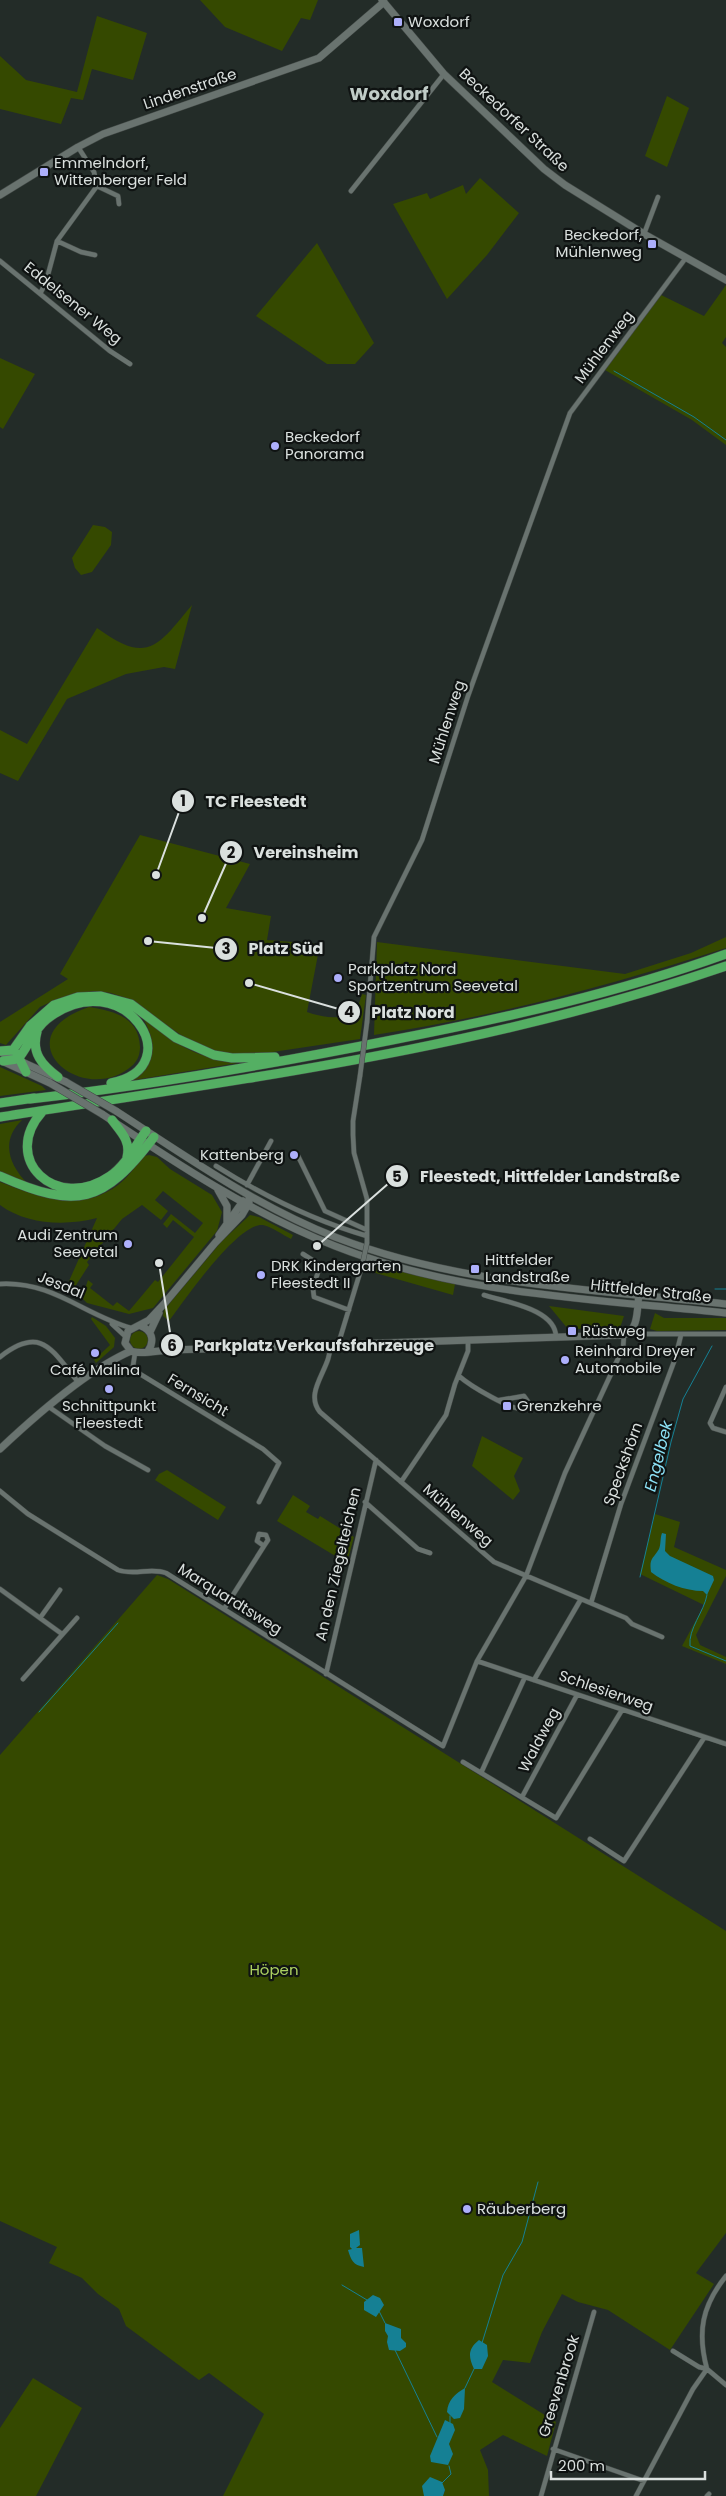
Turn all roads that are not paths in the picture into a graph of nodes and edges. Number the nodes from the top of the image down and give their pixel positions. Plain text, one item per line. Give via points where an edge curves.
1 (385, 1) edge
2 (444, 74) junction
3 (78, 147) junction
4 (97, 186) junction
5 (351, 191) dead end
6 (0, 195) edge
7 (658, 197) dead end
8 (119, 204) dead end
9 (644, 234) junction
10 (57, 241) junction
11 (95, 255) dead end
12 (685, 259) junction
13 (0, 261) edge
14 (726, 280) edge
15 (40, 292) junction
16 (130, 364) dead end
17 (726, 954) edge
18 (726, 966) edge
19 (38, 1028) junction
20 (16, 1046) junction
21 (0, 1052) edge
22 (308, 1056) junction
23 (18, 1059) junction
24 (2, 1061) edge
25 (26, 1072) junction
26 (58, 1077) junction
27 (30, 1099) junction
28 (0, 1103) edge
29 (47, 1110) junction
30 (0, 1116) edge
31 (114, 1116) junction
32 (25, 1122) dead end
33 (150, 1134) junction
34 (271, 1141) dead end
35 (144, 1142) junction
36 (298, 1156) dead end
37 (126, 1160) junction
38 (216, 1166) dead end
39 (24, 1175) dead end
40 (0, 1176) edge
41 (247, 1185) junction
42 (218, 1189) junction
43 (249, 1196) junction
44 (244, 1204) junction
45 (227, 1222) junction
46 (367, 1233) junction
47 (215, 1243) junction
48 (368, 1246) junction
49 (303, 1254) dead end
50 (0, 1284) edge
51 (639, 1294) junction
52 (484, 1295) dead end
53 (164, 1304) junction
54 (638, 1304) junction
55 (726, 1304) edge
56 (349, 1310) junction
57 (726, 1313) edge
58 (109, 1321) junction
59 (141, 1326) junction
60 (131, 1328) junction
61 (633, 1330) junction
62 (681, 1334) junction
63 (726, 1334) edge
64 (151, 1336) junction
65 (624, 1336) junction
66 (556, 1338) junction
67 (125, 1339) junction
68 (465, 1340) junction
69 (330, 1345) junction
70 (338, 1345) junction
71 (148, 1350) junction
72 (172, 1350) junction
73 (133, 1352) junction
74 (0, 1357) edge
75 (109, 1362) junction
76 (459, 1376) junction
77 (79, 1383) junction
78 (726, 1387) edge
79 (500, 1400) junction
80 (49, 1407) junction
81 (726, 1432) edge
82 (0, 1449) edge
83 (376, 1460) junction
84 (148, 1470) dead end
85 (401, 1482) junction
86 (0, 1491) edge
87 (259, 1502) dead end
88 (365, 1502) junction
89 (264, 1546) dead end
90 (430, 1553) dead end
91 (526, 1576) junction
92 (0, 1589) edge
93 (60, 1590) dead end
94 (581, 1599) junction
95 (591, 1603) junction
96 (224, 1610) junction
97 (40, 1618) junction
98 (77, 1618) dead end
99 (62, 1634) junction
100 (662, 1637) dead end
101 (477, 1661) junction
102 (326, 1674) junction
103 (525, 1677) junction
104 (23, 1679) dead end
105 (534, 1680) junction
106 (577, 1694) junction
107 (622, 1710) junction
108 (704, 1738) junction
109 (726, 1744) edge
110 (463, 1762) dead end
111 (481, 1773) junction
112 (522, 1797) junction
113 (590, 1839) dead end
114 (726, 2276) edge
115 (594, 2312) dead end
116 (673, 2351) dead end
117 (707, 2369) junction
118 (726, 2385) edge
119 (554, 2449) junction
120 (644, 2482) junction
121 (541, 2496) edge
122 (636, 2496) edge

1 - 2 street, Beckedorfer Straße
1 - 3 street, Lindenstraße via 319,58 130,124
2 - 5 street
2 - 9 street, Beckedorfer Straße via 544,169
3 - 4 street via 94,172
3 - 6 street, Lindenstraße
4 - 8 street via 118,196
4 - 10 street
7 - 9 street
9 - 12 street, Beckedorfer Straße
10 - 11 street
10 - 15 street via 46,282
12 - 14 street, Beckedorfer Straße
12 - 46 street, Mühlenweg, bridge via 570,413 468,696 422,840 376,932 371,952 367,1022 353,1135 354,1153 367,1199
13 - 15 street, Eddelsener Weg
15 - 16 street, Eddelsener Weg
17 - 22 highway via 659,976 529,1011
18 - 29 highway via 586,1008 438,1043 236,1081
19 - 23 highway
19 - 26 highway via 34,1044 36,1055
19 - 27 highway via 66,1008 90,1002 103,1003 136,1017 147,1035 148,1046 140,1067 122,1080
20 - 21 highway via 10,1051
20 - 22 highway via 30,1026 54,1005 78,997 101,996 131,1004 176,1038 214,1055 232,1058
20 - 23 highway
21 - 23 street
22 - 27 highway
23 - 24 highway
23 - 25 highway
23 - 26 street
24 - 25 street
25 - 31 street, bridge via 102,1114
26 - 31 street, bridge
27 - 28 highway
29 - 30 highway
29 - 32 highway
31 - 33 street
31 - 35 street
31 - 37 highway via 128,1144
33 - 35 highway
33 - 43 street
34 - 41 street
35 - 37 highway
35 - 40 highway via 120,1177 98,1190 77,1196 42,1193
35 - 42 street
36 - 46 street via 325,1211
37 - 39 highway via 105,1179 79,1188 47,1186
38 - 41 street
41 - 46 street via 311,1215
42 - 44 street
42 - 45 street via 227,1206
43 - 44 street
43 - 48 street via 320,1231
44 - 45 street
44 - 47 street via 242,1215
44 - 54 street, Hittfelder Straße via 367,1258 446,1278
45 - 47 street
46 - 48 street, Mühlenweg
47 - 53 street
48 - 51 street, Hittfelder Straße via 468,1273
48 - 56 street, Mühlenweg, bridge
49 - 56 street via 320,1265 312,1294 314,1297
50 - 58 street, Jesdal via 22,1284 61,1295
51 - 54 street
51 - 55 street, Hittfelder Straße
52 - 66 street via 511,1301 545,1317 554,1326
53 - 59 street
53 - 64 street
54 - 57 street, Hittfelder Straße
54 - 61 street
56 - 70 street, Mühlenweg
58 - 60 street, Jesdal
58 - 67 street, Jesdal
59 - 60 street
59 - 64 street
60 - 67 street
61 - 62 street via 643,1334
61 - 65 street
62 - 63 street
62 - 95 street, Speckshörn via 675,1359 621,1504
64 - 71 street
64 - 72 street
65 - 66 street
65 - 91 street via 623,1348 565,1473
66 - 68 street
67 - 73 street
67 - 75 street
68 - 70 street
68 - 76 street via 468,1352
69 - 70 street
69 - 72 street
69 - 83 street, Mühlenweg via 330,1354 315,1390 316,1406
71 - 72 street
71 - 73 street
73 - 75 street
73 - 87 street, Fernsicht via 134,1366 140,1374 263,1449 279,1463
74 - 77 street via 20,1343 40,1343 53,1351
75 - 77 street
76 - 79 street
76 - 85 street via 446,1415
77 - 80 street
78 - 81 street via 710,1423 713,1428
79 - 79 street via 522,1410 529,1403 524,1396
80 - 82 street
80 - 84 street via 124,1458
83 - 85 street, Mühlenweg
83 - 88 street, An den Ziegelteichen
85 - 91 street, Mühlenweg via 494,1562
86 - 96 street, Marquardtsweg via 28,1514 118,1570 134,1574 152,1570 166,1573
88 - 90 street via 418,1549
88 - 102 street, An den Ziegelteichen
89 - 96 street
91 - 94 street, Mühlenweg
91 - 101 street
92 - 97 street
93 - 97 street
94 - 95 street, Mühlenweg
94 - 105 street
95 - 100 street, Mühlenweg
96 - 102 street, Marquardtsweg
97 - 99 street
98 - 99 street
99 - 104 street
101 - 102 street, Marquardtsweg via 443,1746
101 - 103 street, Schlesierweg
103 - 105 street, Schlesierweg
103 - 111 street
105 - 106 street, Schlesierweg
106 - 107 street, Schlesierweg
106 - 112 street, Waldweg
107 - 108 street, Schlesierweg
107 - 112 street via 556,1818
108 - 109 street, Schlesierweg
108 - 113 street via 624,1861
110 - 111 street
111 - 112 street
114 - 117 street via 709,2302 702,2321
115 - 119 street, Greevenbrook
116 - 117 street
117 - 118 street
117 - 120 street
119 - 120 street
119 - 121 street, Greevenbrook
120 - 122 street

